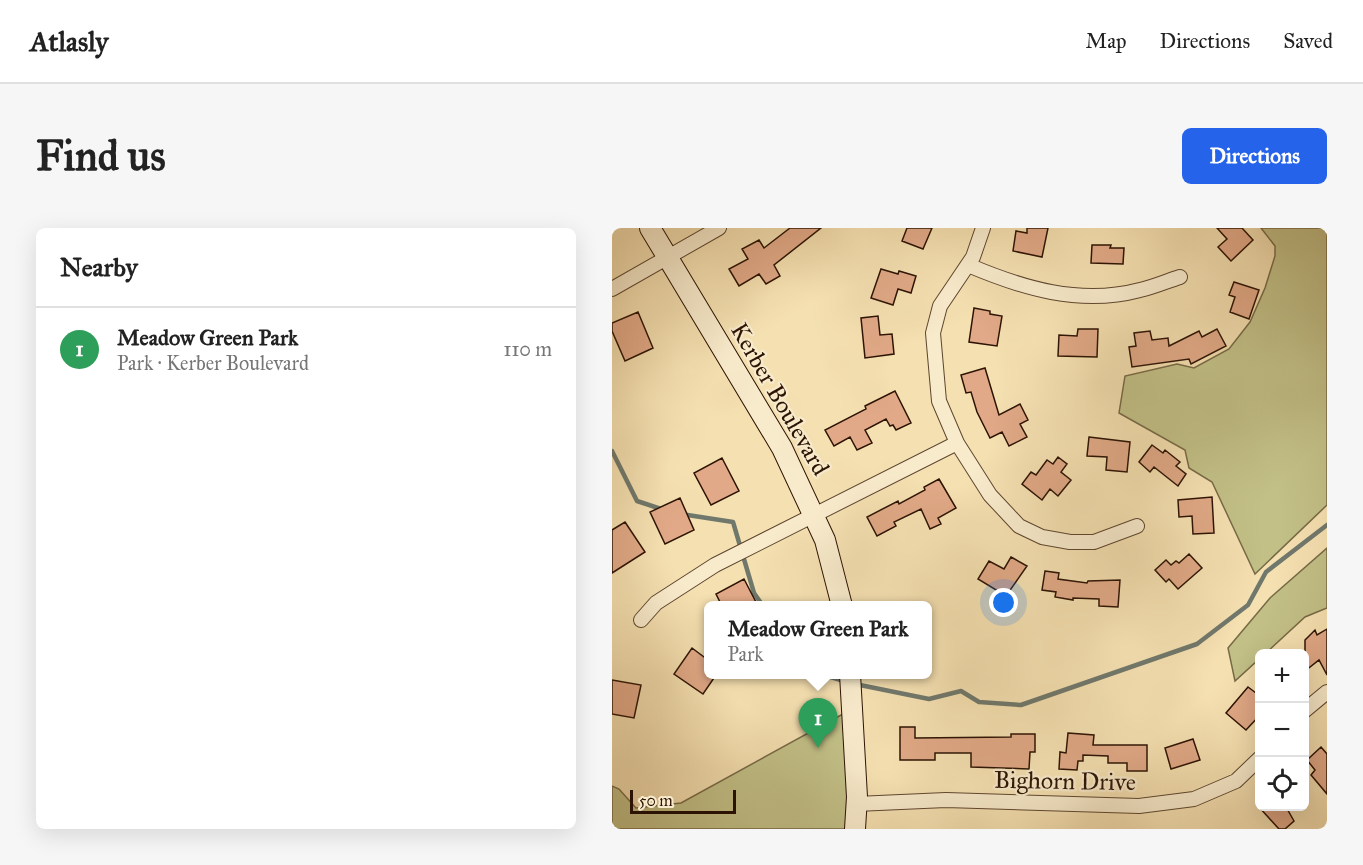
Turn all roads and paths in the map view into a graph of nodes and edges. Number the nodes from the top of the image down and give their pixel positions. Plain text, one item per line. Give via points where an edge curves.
1 (650, 228) edge
2 (719, 228) edge
3 (983, 228) edge
4 (668, 258) junction
5 (968, 265) junction
6 (1180, 277) dead end
7 (612, 289) edge
8 (957, 442) junction
9 (815, 516) junction
10 (1137, 526) dead end
11 (841, 601) edge
12 (641, 620) dead end
13 (849, 679) edge
14 (1327, 692) edge
15 (1309, 708) edge
16 (1255, 764) edge
17 (856, 804) junction
18 (855, 829) edge

1 - 4 street, Kerber Boulevard
2 - 4 street
3 - 5 street
4 - 7 street
4 - 9 street, Kerber Boulevard via 782,447
5 - 6 street via 1044,292 1078,296 1139,291
5 - 8 street via 940,306 933,333 939,401
8 - 9 street
8 - 10 street via 990,495 1019,526 1042,537 1094,542
9 - 11 street, Kerber Boulevard
9 - 12 street via 715,565 656,603
13 - 17 street
14 - 15 street
16 - 17 street, Bighorn Drive via 1236,781 1194,799 1139,806 946,800
17 - 18 street

